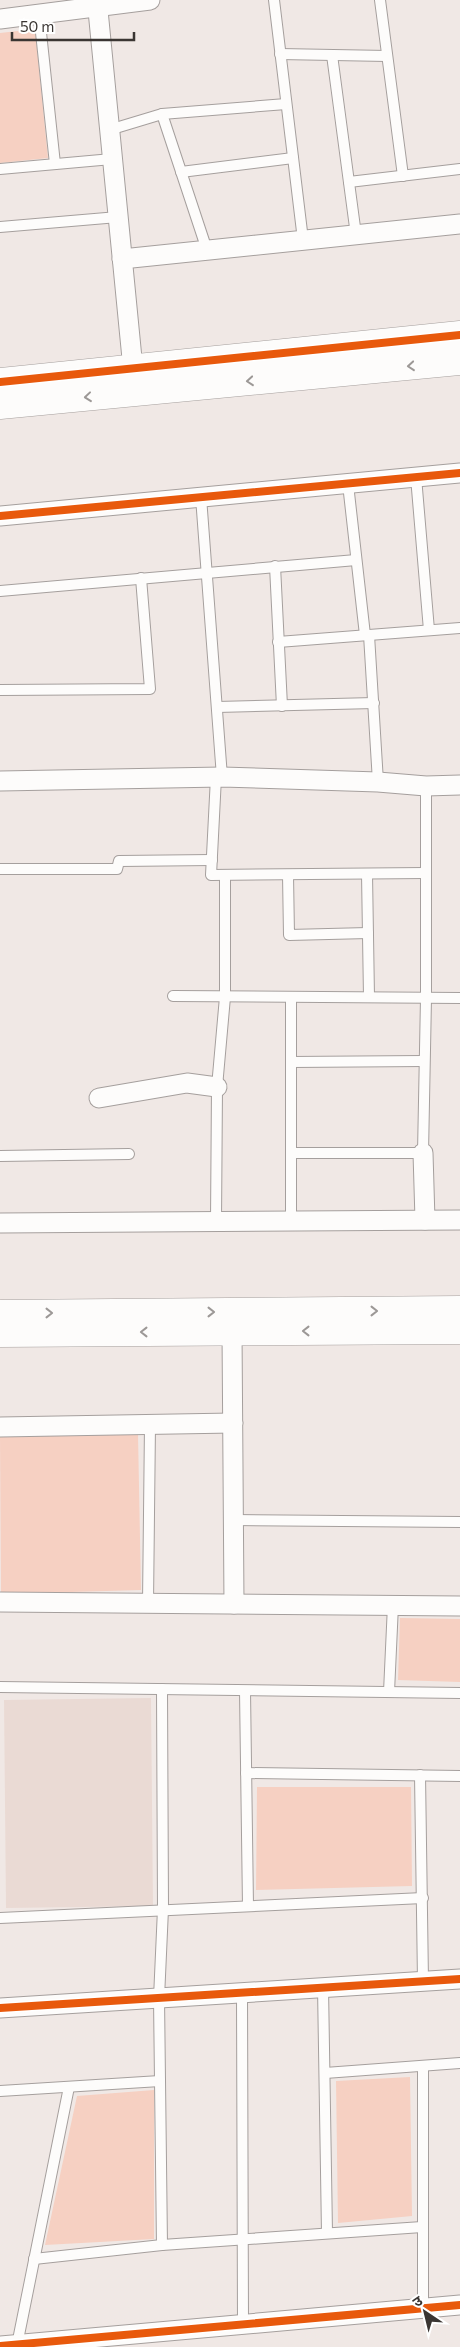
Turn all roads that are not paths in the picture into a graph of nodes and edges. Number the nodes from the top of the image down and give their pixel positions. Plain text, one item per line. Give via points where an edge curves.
1 (150, 0) edge
2 (274, 0) edge
3 (380, 0) edge
4 (97, 3) edge
5 (39, 14) junction
6 (0, 19) edge
7 (280, 54) junction
8 (332, 55) junction
9 (387, 56) junction
10 (286, 104) junction
11 (162, 114) junction
12 (109, 130) junction
13 (112, 158) junction
14 (293, 158) junction
15 (55, 164) junction
16 (0, 169) edge
17 (460, 169) edge
18 (181, 172) junction
19 (403, 176) junction
20 (349, 182) junction
21 (118, 216) junction
22 (460, 224) edge
23 (0, 227) edge
24 (356, 235) junction
25 (303, 240) junction
26 (207, 250) junction
27 (122, 259) junction
28 (460, 335) edge
29 (460, 361) edge
30 (134, 380) junction
31 (0, 382) edge
32 (0, 405) edge
33 (460, 473) edge
34 (416, 477) junction
35 (348, 484) junction
36 (201, 497) junction
37 (0, 516) edge
38 (356, 560) junction
39 (275, 566) junction
40 (207, 572) junction
41 (141, 578) junction
42 (0, 591) edge
43 (460, 628) edge
44 (430, 630) junction
45 (367, 635) junction
46 (278, 642) junction
47 (0, 690) edge
48 (374, 703) junction
49 (282, 706) junction
50 (217, 707) junction
51 (219, 778) junction
52 (0, 781) edge
53 (378, 782) junction
54 (460, 785) edge
55 (426, 786) junction
56 (212, 860) junction
57 (0, 869) edge
58 (425, 873) junction
59 (367, 874) junction
60 (225, 875) junction
61 (288, 875) junction
62 (368, 933) junction
63 (173, 996) dead end
64 (225, 997) junction
65 (292, 997) junction
66 (369, 997) junction
67 (426, 998) junction
68 (460, 998) edge
69 (424, 1061) junction
70 (291, 1062) junction
71 (218, 1087) junction
72 (99, 1098) dead end
73 (291, 1153) junction
74 (423, 1153) junction
75 (129, 1154) dead end
76 (0, 1156) edge
77 (425, 1220) junction
78 (460, 1220) edge
79 (216, 1221) junction
80 (291, 1221) junction
81 (0, 1223) edge
82 (460, 1310) edge
83 (0, 1314) edge
84 (460, 1330) edge
85 (232, 1331) junction
86 (0, 1333) edge
87 (233, 1423) junction
88 (150, 1425) junction
89 (0, 1427) edge
90 (233, 1520) junction
91 (460, 1522) edge
92 (0, 1602) edge
93 (148, 1604) junction
94 (234, 1604) junction
95 (393, 1605) junction
96 (460, 1606) edge
97 (0, 1688) edge
98 (162, 1689) junction
99 (245, 1690) junction
100 (389, 1692) junction
101 (460, 1693) edge
102 (246, 1773) junction
103 (420, 1775) junction
104 (460, 1776) edge
105 (423, 1898) junction
106 (248, 1906) junction
107 (163, 1909) junction
108 (0, 1918) edge
109 (460, 1979) edge
110 (424, 1981) junction
111 (323, 1988) junction
112 (242, 1993) junction
113 (159, 1998) junction
114 (0, 2008) edge
115 (460, 2063) edge
116 (423, 2066) junction
117 (325, 2073) junction
118 (160, 2081) junction
119 (69, 2087) junction
120 (0, 2091) edge
121 (422, 2227) junction
122 (327, 2233) junction
123 (243, 2240) junction
124 (162, 2245) junction
125 (34, 2259) junction
126 (460, 2305) edge
127 (423, 2309) junction
128 (243, 2325) junction
129 (8, 2346) edge

1 - 4 street
2 - 7 lane
3 - 9 lane
4 - 5 street
4 - 12 street
5 - 6 street
5 - 15 lane
7 - 8 lane
7 - 10 lane
8 - 9 lane
8 - 20 lane
9 - 19 lane
10 - 11 lane
10 - 14 lane
11 - 12 lane
11 - 18 lane
12 - 13 street
13 - 15 lane
13 - 21 street
14 - 18 lane
14 - 25 lane
15 - 16 lane
17 - 19 lane
18 - 26 lane
19 - 20 lane
20 - 24 lane
21 - 23 lane
21 - 27 street
22 - 24 street
24 - 25 street
25 - 26 street
26 - 27 street
27 - 30 street
28 - 30 street
29 -> 30 street
30 - 31 street
30 -> 32 street
33 - 34 street
34 - 35 street
34 - 44 lane
35 - 36 street
35 - 38 lane
36 - 37 street
36 - 40 lane
38 - 39 lane
38 - 45 lane
39 - 40 lane
39 - 46 lane
40 - 41 lane
40 - 50 lane
41 - 42 lane
41 - 47 lane via 150,689
43 - 44 lane
44 - 45 lane
45 - 46 lane
45 - 48 lane
46 - 49 lane
48 - 49 lane
48 - 53 lane
49 - 50 lane
50 - 51 lane
51 - 52 street
51 - 53 street
51 - 56 lane
53 - 55 street
54 - 55 street
55 - 58 lane
56 - 57 lane via 119,861 117,869
56 - 60 lane via 211,875
58 - 59 lane
58 - 67 lane
59 - 61 lane
59 - 62 lane
60 - 61 lane
60 - 64 lane
61 - 62 lane via 289,935
62 - 66 lane
63 - 64 lane
64 - 65 lane
64 - 71 lane
65 - 66 lane
65 - 70 lane
66 - 67 lane
67 - 68 lane
67 - 69 lane
69 - 70 lane
69 - 74 lane
70 - 73 lane
71 - 72 street via 187,1083
71 - 79 lane
73 - 74 lane
73 - 80 lane
74 - 77 street
75 - 76 lane
77 - 78 street
77 - 80 street
79 - 80 street
79 - 81 street
83 -> 82 street
84 -> 85 street
85 -> 86 street
85 - 87 street
87 - 88 street
87 - 90 street
88 - 89 street
88 - 93 lane
90 - 91 lane
90 - 94 street
92 - 93 street
93 - 94 street
94 - 95 street
95 - 96 street
95 - 100 lane
97 - 98 lane
98 - 99 lane
98 - 107 lane
99 - 100 lane
99 - 102 lane
100 - 101 lane
102 - 103 lane
102 - 106 lane
103 - 104 lane
103 - 105 lane
105 - 106 lane
105 - 110 lane
106 - 107 lane
107 - 108 lane
107 - 113 lane
109 - 110 street
110 - 111 street
111 - 112 street
111 - 117 lane
112 - 113 street
112 - 123 lane
113 - 114 street
113 - 118 lane
115 - 116 lane
116 - 117 lane
116 - 121 lane
117 - 122 lane
118 - 119 lane
118 - 124 lane
119 - 120 lane
119 - 125 lane
121 - 122 lane
121 - 127 lane
122 - 123 lane
123 - 124 lane
123 - 128 lane
124 - 125 lane
125 - 129 lane
126 - 127 street
127 - 128 street
128 - 129 street

